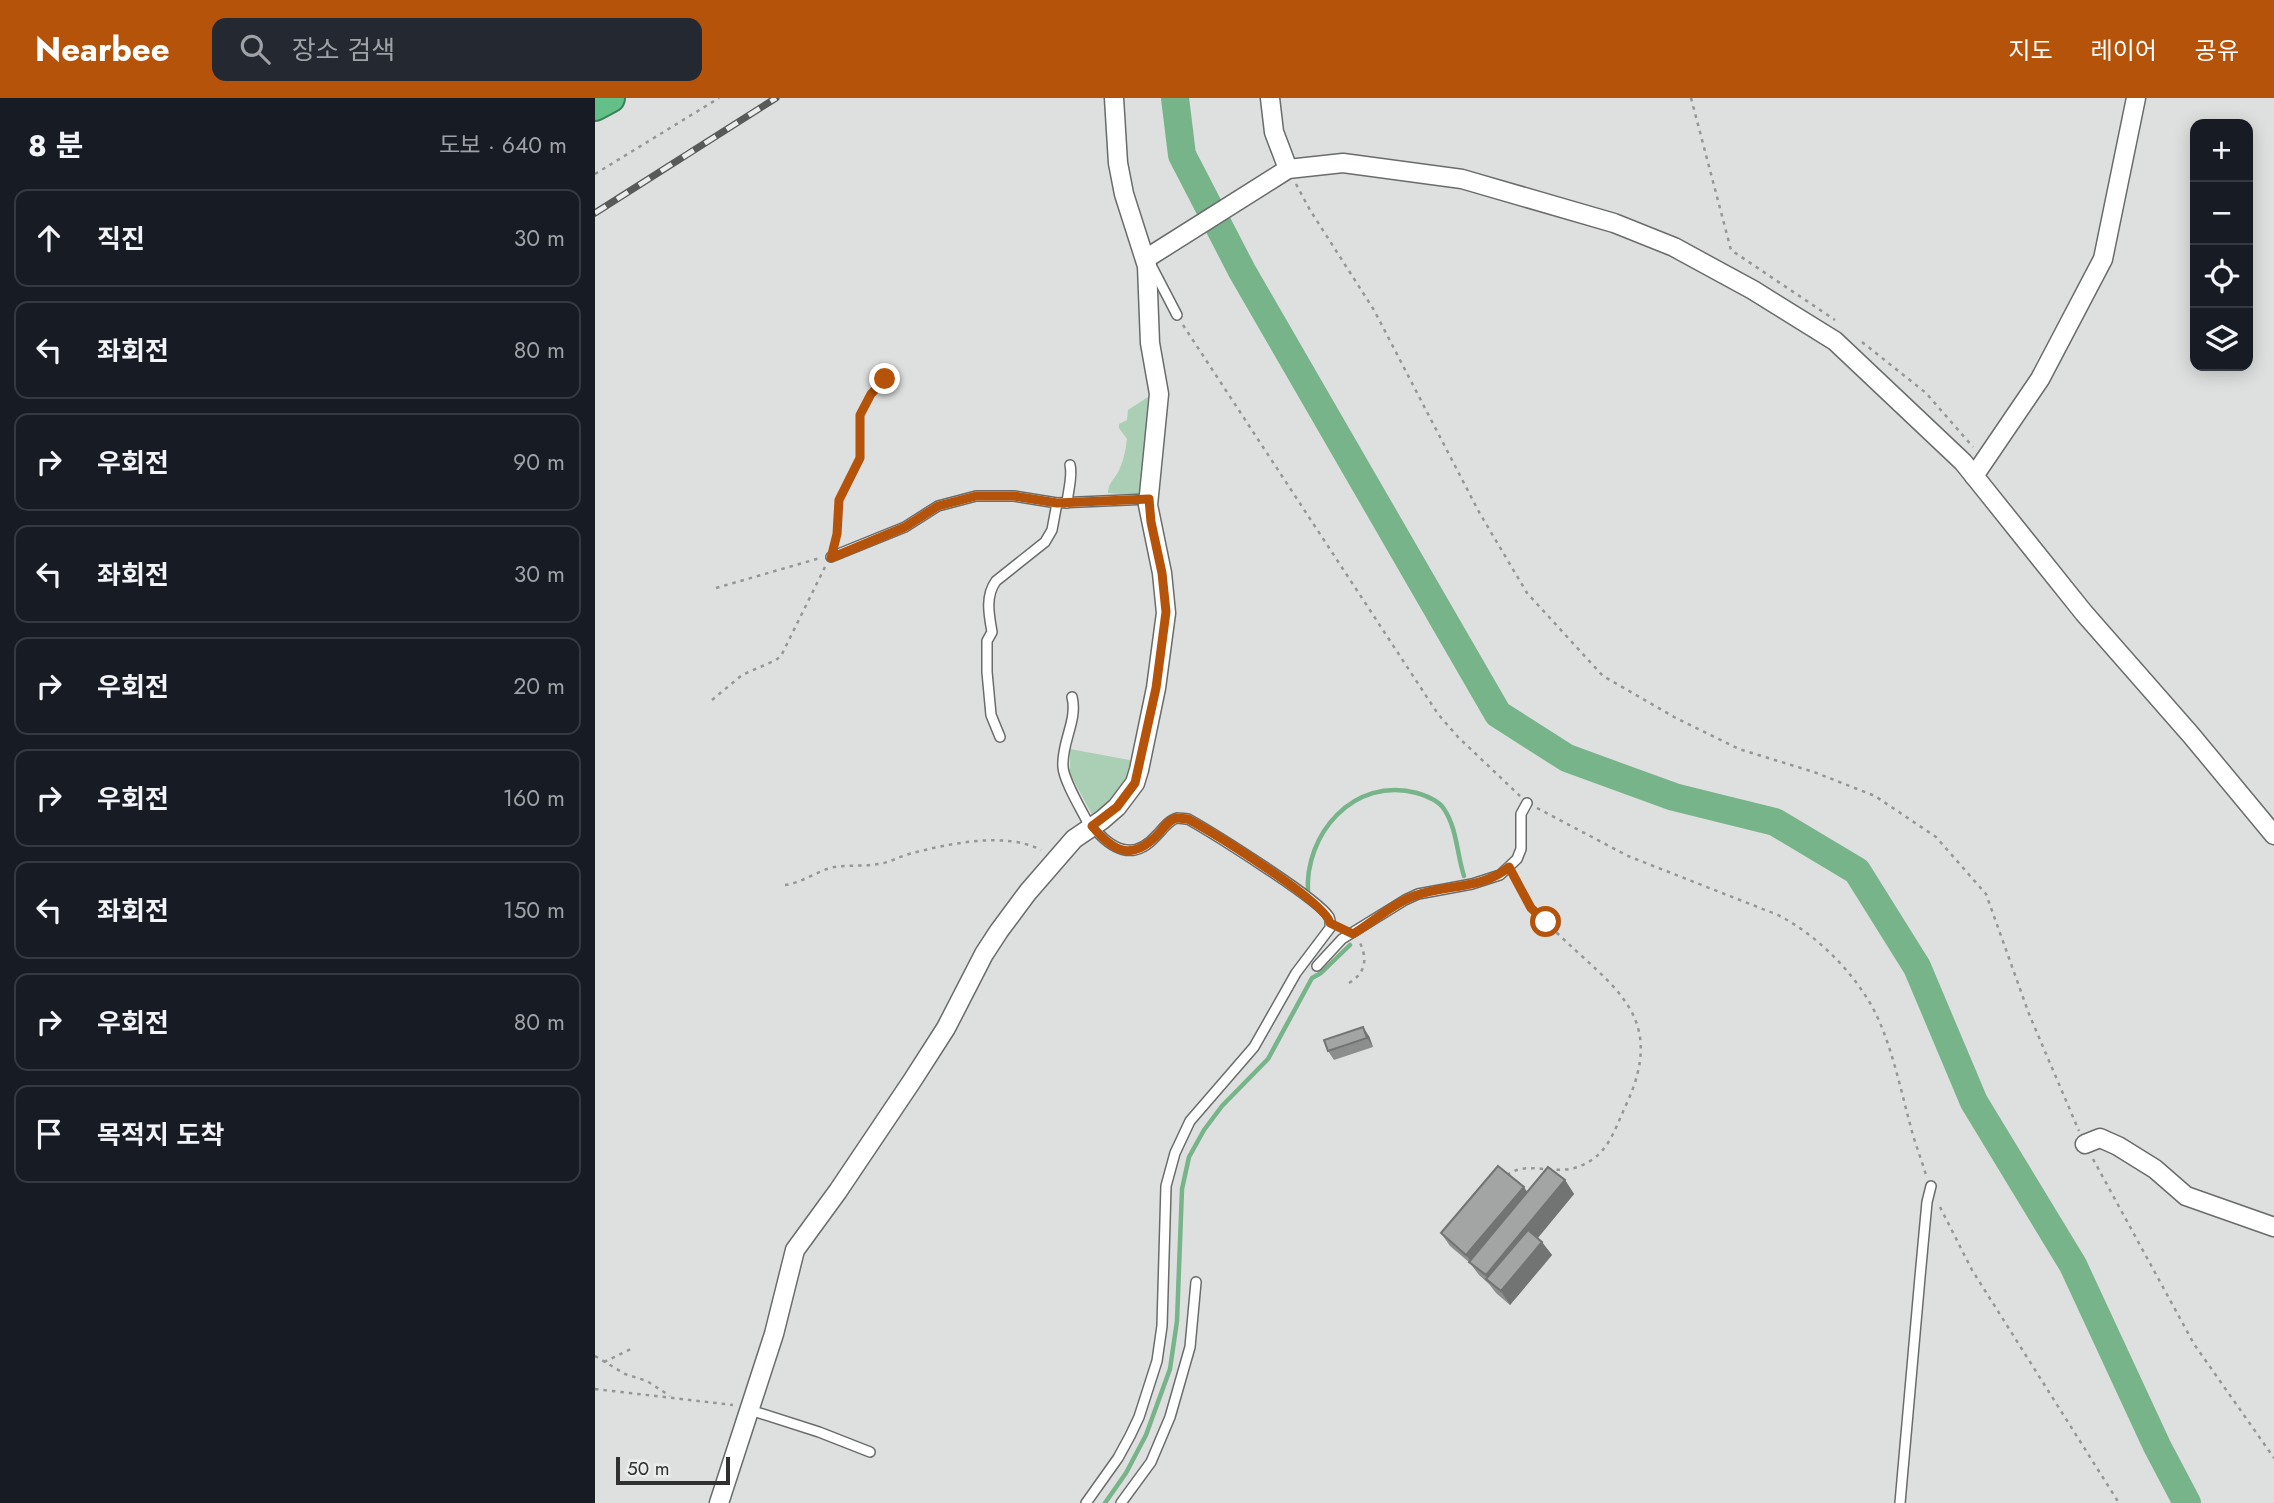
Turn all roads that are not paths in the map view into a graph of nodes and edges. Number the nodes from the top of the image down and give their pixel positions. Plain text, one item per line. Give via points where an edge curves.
1 (610, 98) edge
2 (1114, 98) edge
3 (1270, 98) edge
4 (2136, 98) edge
5 (595, 106) edge
6 (1288, 169) junction
7 (1145, 253) junction
8 (1177, 315) road end
9 (1070, 465) dead end
10 (1974, 476) junction
11 (1149, 499) junction
12 (1062, 503) junction
13 (831, 558) road end
14 (1072, 697) dead end
15 (1000, 737) dead end
16 (1527, 803) road end
17 (1091, 827) junction
18 (2274, 835) edge
19 (1317, 966) dead end
20 (2085, 1144) road end
21 (1931, 1186) road end
22 (2274, 1227) edge
23 (1196, 1282) dead end
24 (750, 1410) junction
25 (870, 1452) dead end
26 (719, 1503) edge
27 (1086, 1503) edge
28 (1121, 1503) edge
29 (1901, 1503) edge

1 - 5 highway
2 - 7 street via 1118,163
3 - 6 street via 1274,132
4 - 10 street via 2103,258 2040,379
6 - 7 street via 1165,246
6 - 10 street via 1343,163 1462,179 1614,223 1674,247 1835,341
7 - 8 lane
7 - 11 street via 1151,357 1159,394
9 - 12 lane
10 - 18 street
11 - 12 lane
11 - 17 street via 1166,612 1156,688 1135,783 1117,807
12 - 13 lane via 1014,496 966,498 938,506 905,527
12 - 15 lane via 1045,542 991,589 987,662 991,715
14 - 17 lane via 1075,708 1063,771
16 - 19 lane via 1521,814 1521,849 1500,875 1405,900 1342,939
17 - 24 street via 1074,839 1028,892 991,943 946,1028 795,1250
17 - 27 lane via 1115,846 1136,851 1172,821 1188,819 1317,904 1329,917 1330,928 1296,974 1254,1047 1195,1113 1175,1153 1166,1186 1157,1361 1130,1436
20 - 22 street via 2100,1138 2155,1169 2186,1196
21 - 29 lane
23 - 28 lane via 1190,1347 1170,1417 1151,1462
24 - 25 lane
24 - 26 street

